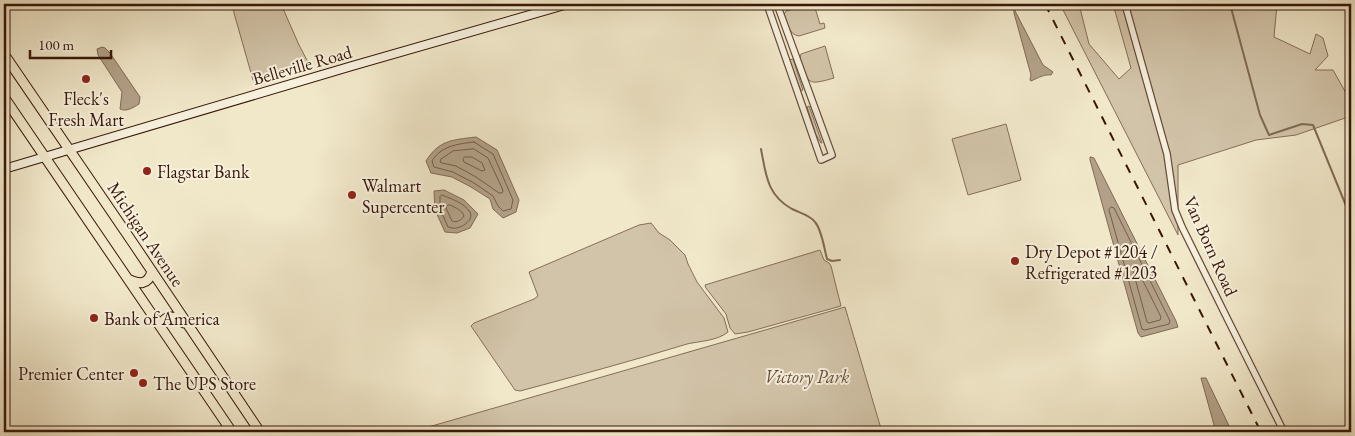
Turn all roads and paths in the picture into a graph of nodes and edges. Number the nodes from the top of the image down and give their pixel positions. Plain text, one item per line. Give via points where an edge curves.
1 (568, 4) edge
2 (767, 4) edge
3 (1125, 4) edge
4 (778, 7) edge
5 (770, 13) junction
6 (792, 46) junction
7 (782, 50) junction
8 (4, 54) edge
9 (809, 94) junction
10 (4, 98) edge
11 (799, 98) junction
12 (69, 149) junction
13 (44, 157) junction
14 (4, 169) edge
15 (152, 271) junction
16 (128, 278) junction
17 (160, 325) junction
18 (188, 326) junction
19 (232, 432) edge
20 (260, 432) edge
21 (1284, 432) edge

1 - 12 main road, Belleville Road
2 - 5 street
3 - 21 street, Van Born Road via 1167,154 1175,210
4 - 5 street
4 - 6 street
5 - 7 street
6 - 7 street
6 - 9 street
7 - 11 street
8 - 12 main road, Michigan Avenue
9 - 11 street
9 - 11 street via 832,155 821,160
10 - 13 main road
12 - 13 main road, Belleville Road
12 - 15 main road, Michigan Avenue
13 - 14 main road, Belleville Road
13 - 16 main road
15 - 16 main road via 143,283
15 - 18 main road, Michigan Avenue
16 - 17 main road
17 - 18 main road via 174,316
17 - 19 main road
18 - 20 main road, Michigan Avenue

